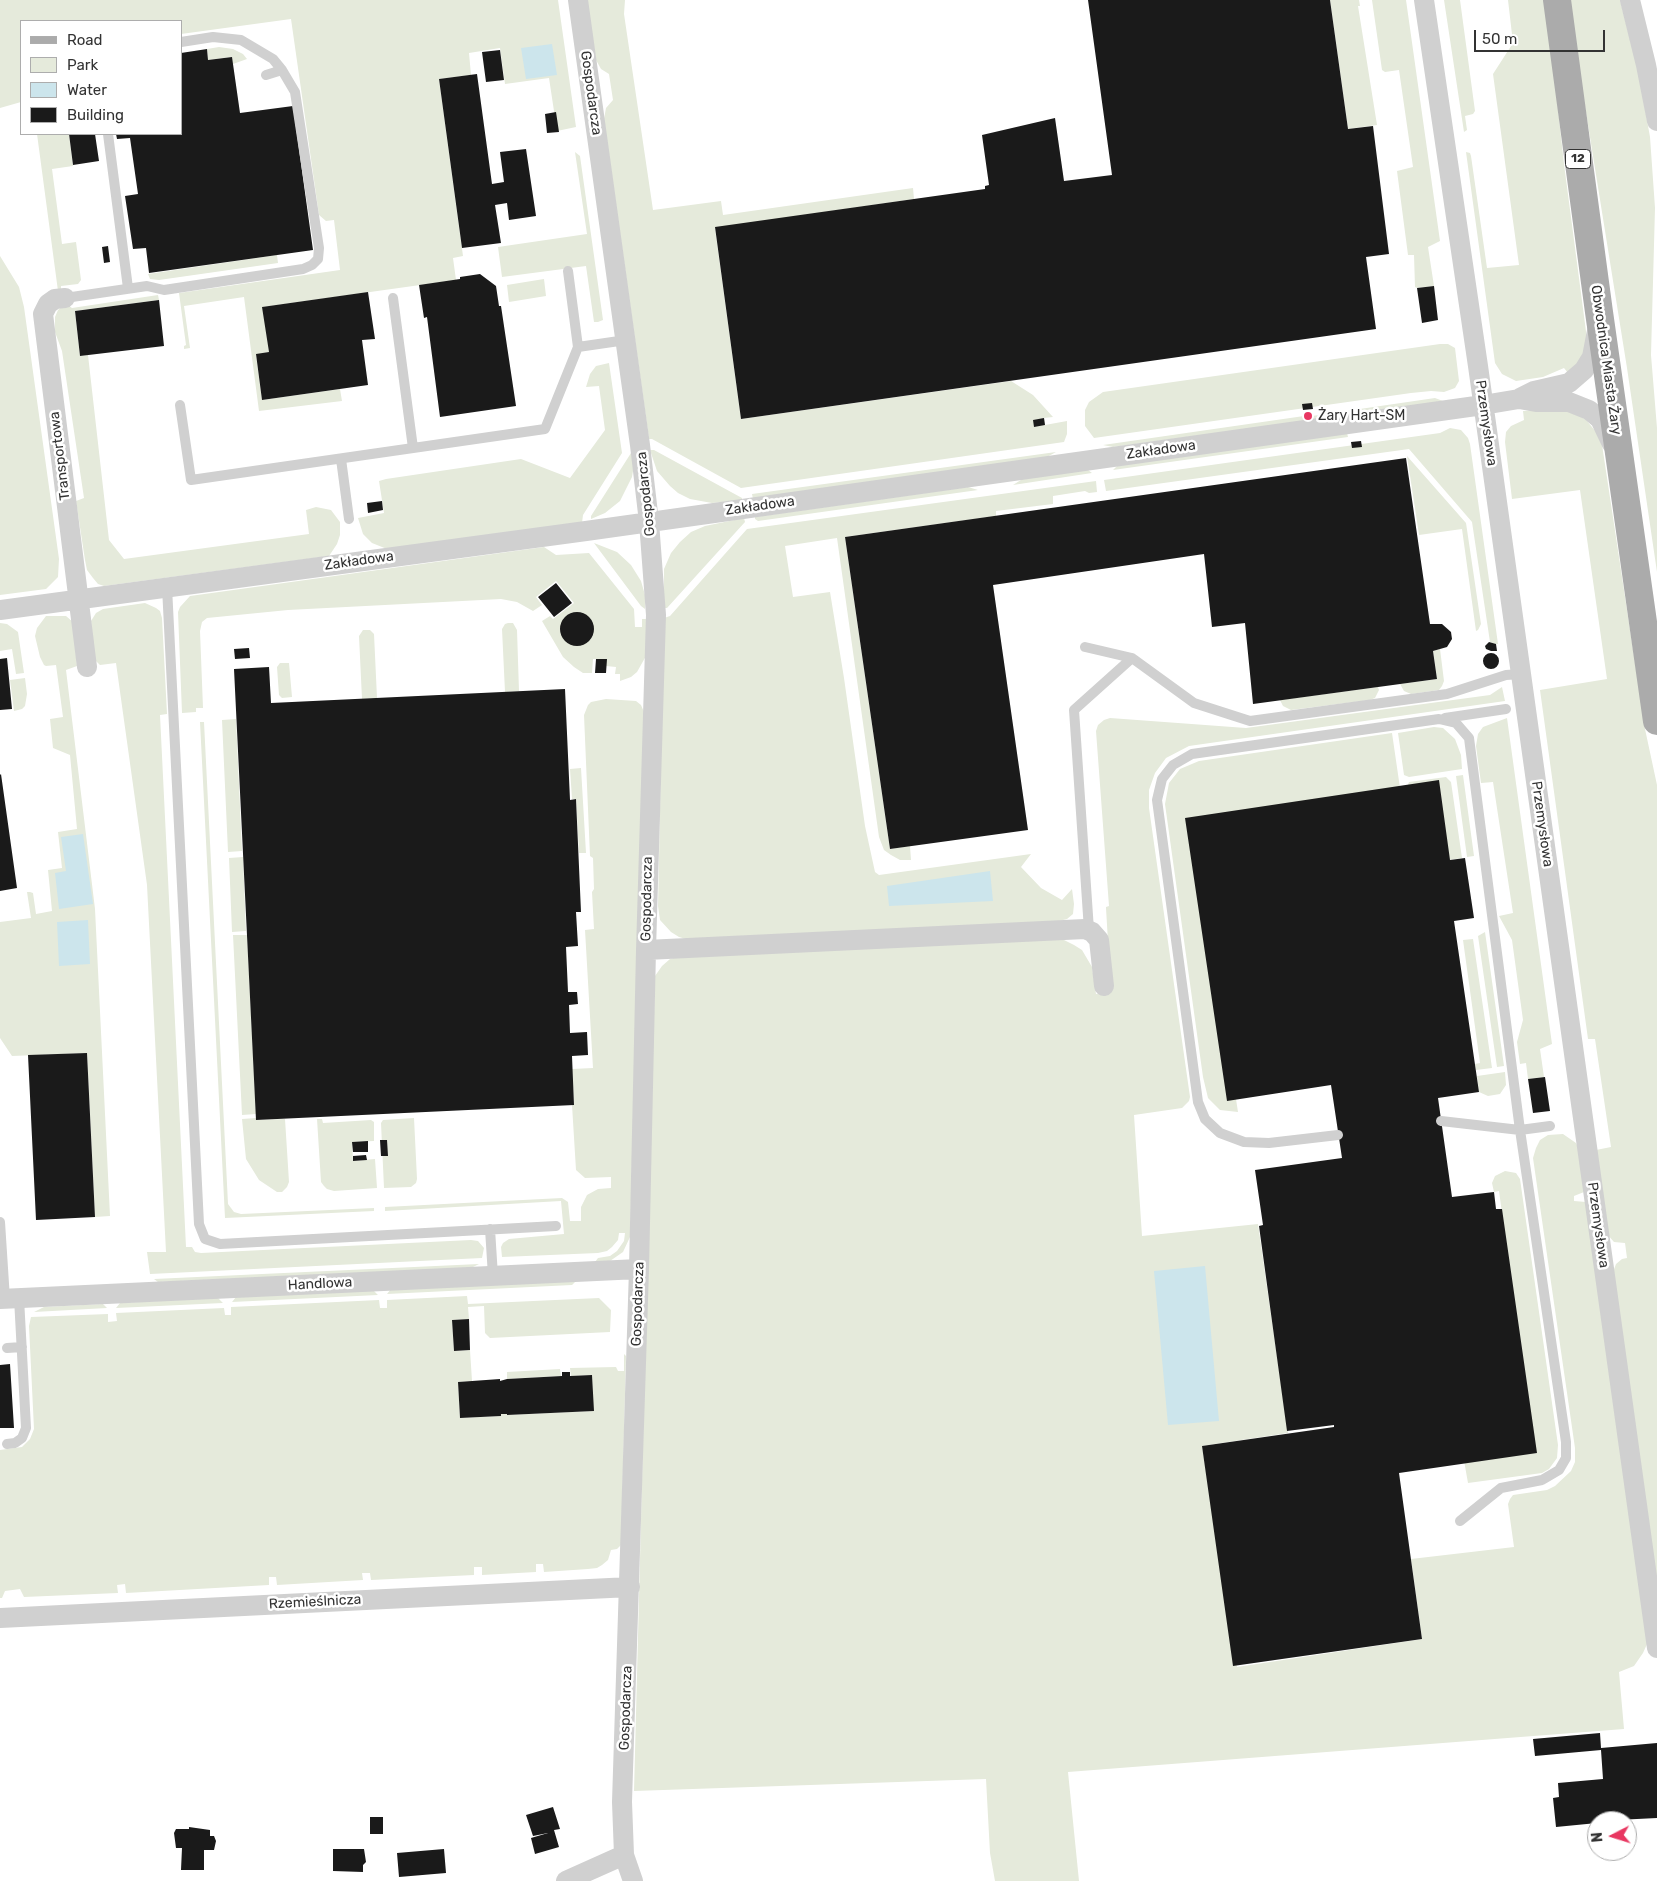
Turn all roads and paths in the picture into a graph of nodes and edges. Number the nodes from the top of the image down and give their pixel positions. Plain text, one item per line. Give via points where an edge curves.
1 (578, 0) edge
2 (1424, 0) edge
3 (1557, 0) edge
4 (1630, 0) edge
5 (182, 42) edge
6 (282, 70) junction
7 (266, 75) dead end
8 (1657, 121) edge
9 (108, 135) edge
10 (568, 271) dead end
11 (128, 288) junction
12 (65, 298) joint
13 (393, 298) dead end
14 (1599, 312) junction
15 (626, 340) junction
16 (578, 347) junction
17 (1611, 390) junction
18 (1569, 393) junction
19 (180, 405) dead end
20 (1483, 405) junction
21 (413, 448) junction
22 (341, 459) junction
23 (1621, 465) junction
24 (350, 519) dead end
25 (649, 522) junction
26 (167, 587) junction
27 (78, 598) junction
28 (0, 610) edge
29 (1085, 647) dead end
30 (1132, 658) junction
31 (87, 667) dead end
32 (1521, 674) junction
33 (1506, 709) dead end
34 (1439, 719) junction
35 (1657, 721) edge
36 (1089, 930) junction
37 (646, 950) junction
38 (1104, 986) dead end
39 (1441, 1121) dead end
40 (1550, 1126) dead end
41 (1520, 1130) junction
42 (1338, 1135) dead end
43 (0, 1222) edge
44 (556, 1226) dead end
45 (490, 1229) junction
46 (639, 1269) junction
47 (493, 1276) junction
48 (8, 1299) edge
49 (22, 1347) junction
50 (7, 1348) dead end
51 (7, 1444) dead end
52 (1460, 1521) dead end
53 (630, 1587) junction
54 (0, 1618) edge
55 (1657, 1648) edge
56 (624, 1855) junction
57 (566, 1881) edge
58 (633, 1881) edge

1 - 15 street, Gospodarcza
2 - 20 street, Przemysłowa
3 - 14 main road, Obwodnica Miasta Żary / 12
4 - 8 street
5 - 6 lane via 213,37 241,40 273,58
6 - 7 lane
6 - 11 lane via 295,92 318,259 303,269 164,290 147,286
9 - 11 lane
10 - 16 lane
11 - 12 lane
12 - 27 street, Transportowa via 48,304 43,314
13 - 21 lane
14 - 17 main road, Obwodnica Miasta Żary / 12
14 - 18 street via 1592,357
15 - 16 lane
15 - 25 street, Gospodarcza
16 - 21 lane via 545,429
17 - 18 street, Zakładowa via 1589,382
17 - 23 main road, Obwodnica Miasta Żary / 12
18 - 20 street, Zakładowa via 1534,391 1519,399
18 - 23 street via 1600,419
19 - 22 lane via 190,480
20 - 25 street, Zakładowa
20 - 32 street, Przemysłowa
21 - 22 lane
22 - 24 lane
23 - 35 main road, Obwodnica Miasta Żary / 12
25 - 26 street, Zakładowa
25 - 37 street, Gospodarcza via 656,615
26 - 27 street, Zakładowa
26 - 45 lane via 198,1224 205,1239 220,1244
27 - 28 street, Zakładowa
27 - 31 street, Transportowa
29 - 30 lane
30 - 32 lane via 1194,704 1250,721 1447,694
30 - 36 lane via 1074,710
32 - 55 street, Przemysłowa
33 - 34 lane
34 - 41 lane via 1456,723 1469,738
34 - 42 lane via 1192,754 1173,765 1162,779 1157,800 1198,1102 1205,1119 1220,1133 1244,1142 1269,1143
36 - 37 street
36 - 38 street via 1099,940
37 - 46 street, Gospodarcza
39 - 41 lane
40 - 41 lane
41 - 52 lane via 1566,1458 1560,1470 1542,1480 1501,1488
43 - 48 lane
44 - 45 lane
45 - 47 lane
46 - 47 street, Handlowa
46 - 53 street, Gospodarcza
47 - 48 street, Handlowa
48 - 49 lane
49 - 50 lane
49 - 51 lane via 26,1428 22,1438
53 - 54 street, Rzemieślnicza
53 - 56 street, Gospodarcza via 622,1802
56 - 57 street
56 - 58 street, Gospodarcza

